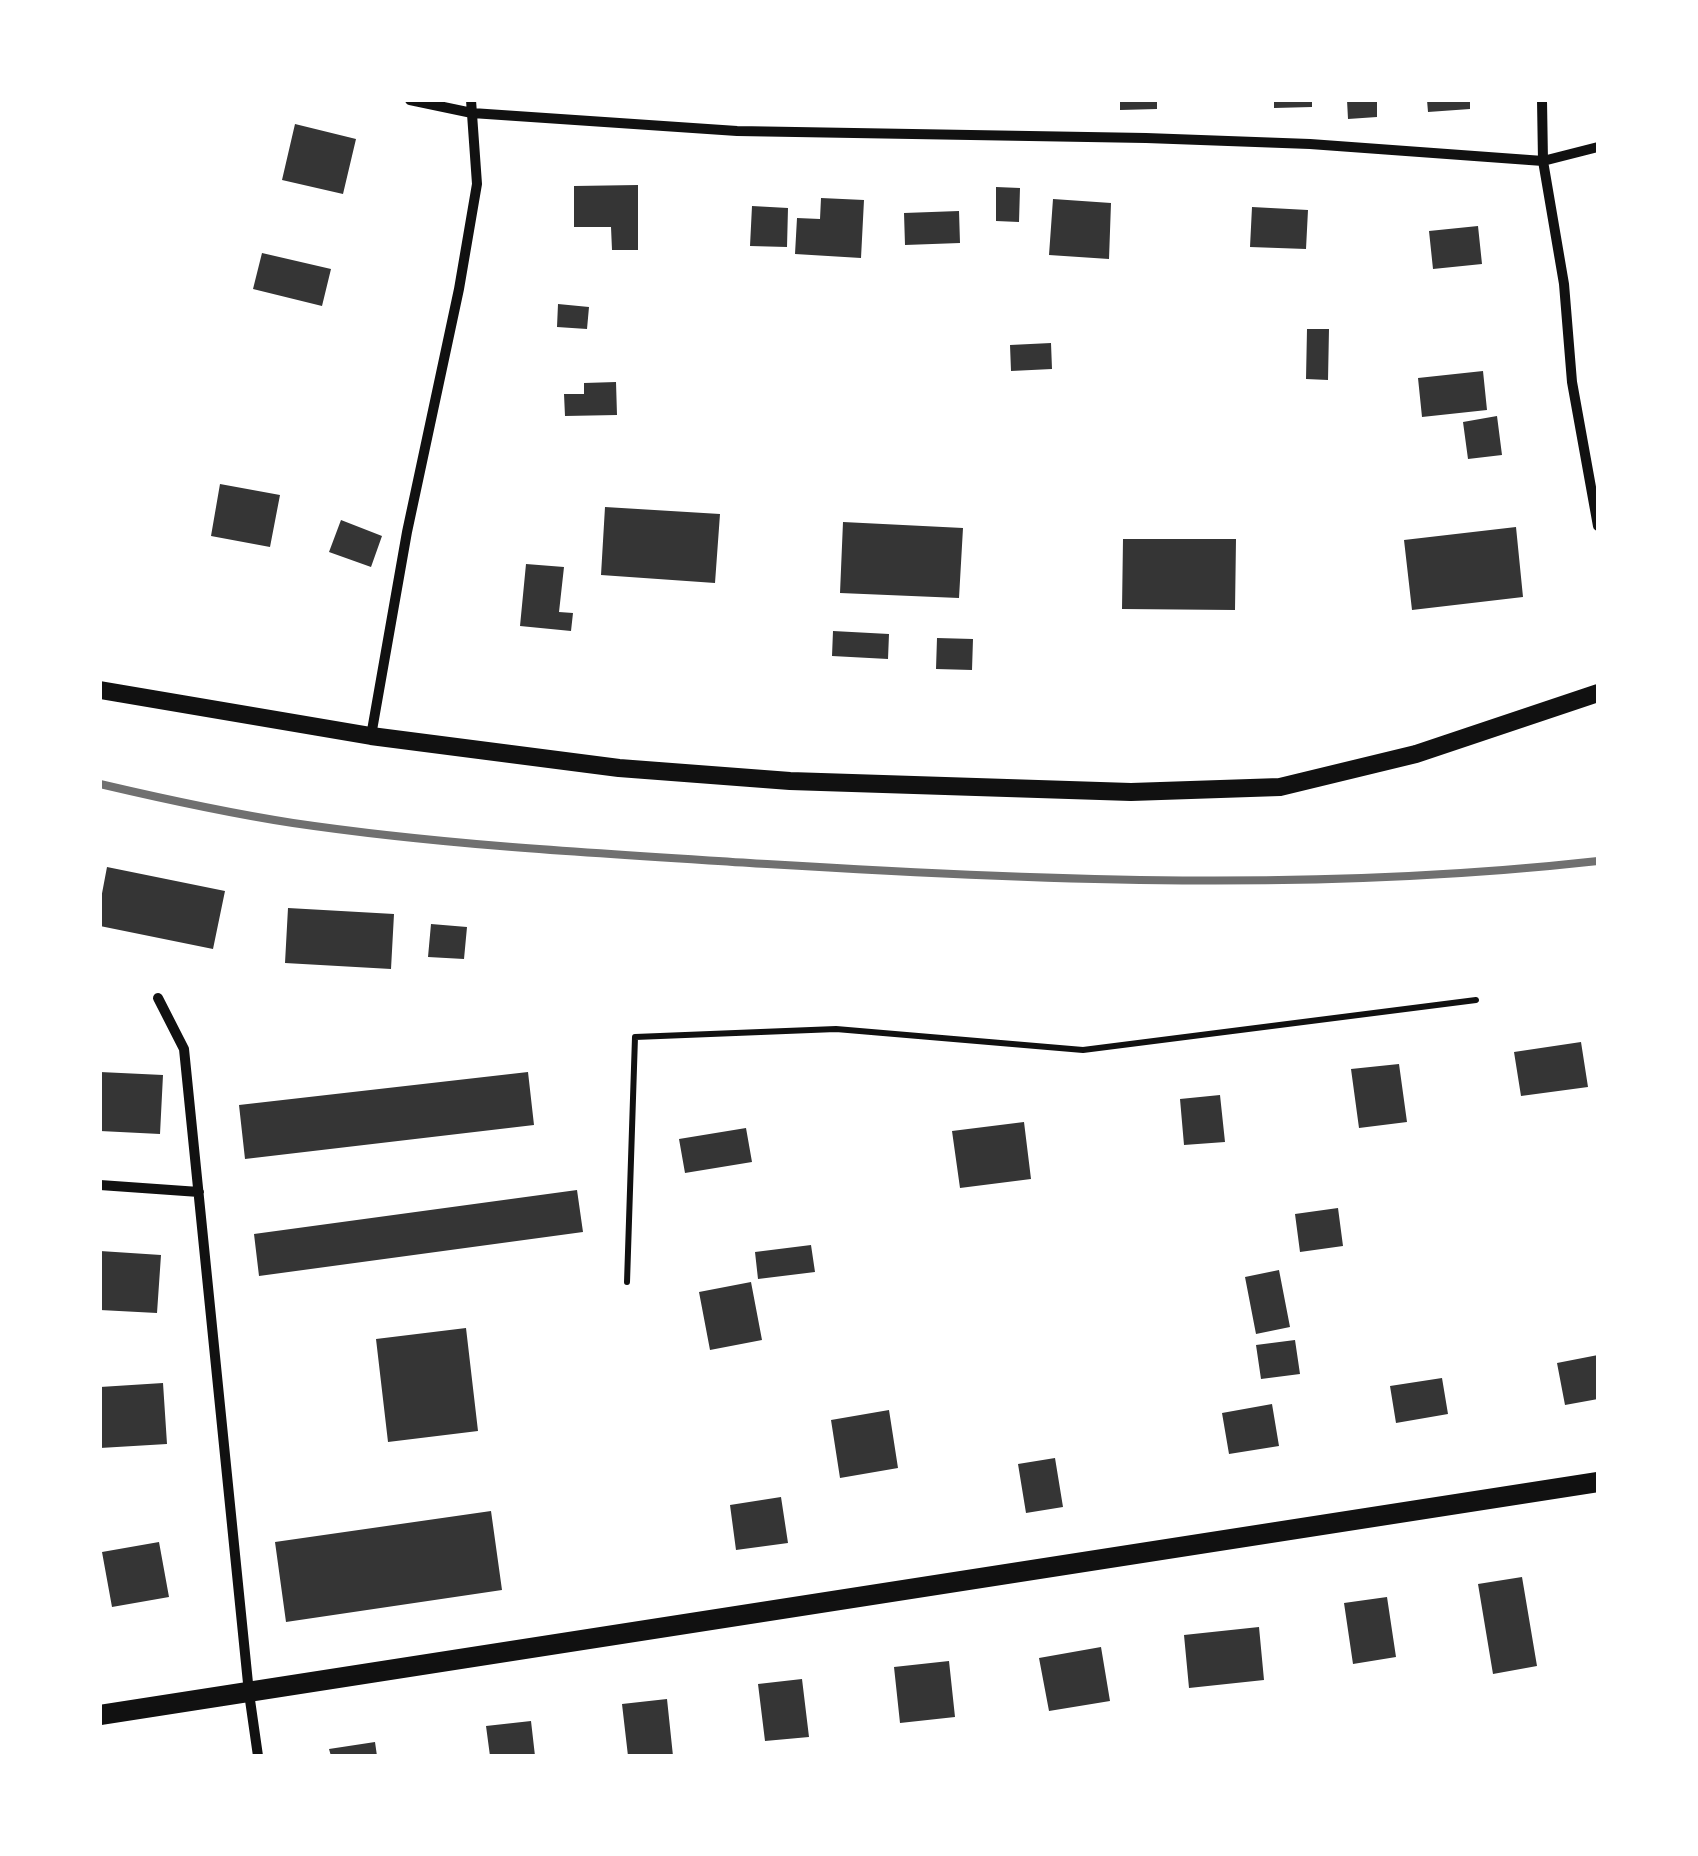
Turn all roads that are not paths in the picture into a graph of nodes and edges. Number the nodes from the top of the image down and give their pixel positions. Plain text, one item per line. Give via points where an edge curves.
1 (410, 100) edge
2 (471, 100) edge
3 (1542, 100) edge
4 (472, 114) junction
5 (1598, 147) edge
6 (1543, 161) junction
7 (1598, 526) edge
8 (100, 690) edge
9 (1598, 693) edge
10 (372, 736) junction
11 (158, 998) dead end
12 (100, 1186) edge
13 (199, 1192) junction
14 (1598, 1482) edge
15 (249, 1693) junction
16 (100, 1715) edge
17 (258, 1756) edge

1 - 4 street
2 - 4 street
3 - 6 street
4 - 6 street via 738,131 1310,144
4 - 10 street via 477,184
5 - 6 street
6 - 7 street
8 - 10 street
9 - 10 street via 1416,754 1280,786 1214,790 790,781 619,768
11 - 13 street via 184,1049
12 - 13 street
13 - 15 street
14 - 15 main road
15 - 16 main road
15 - 17 street

